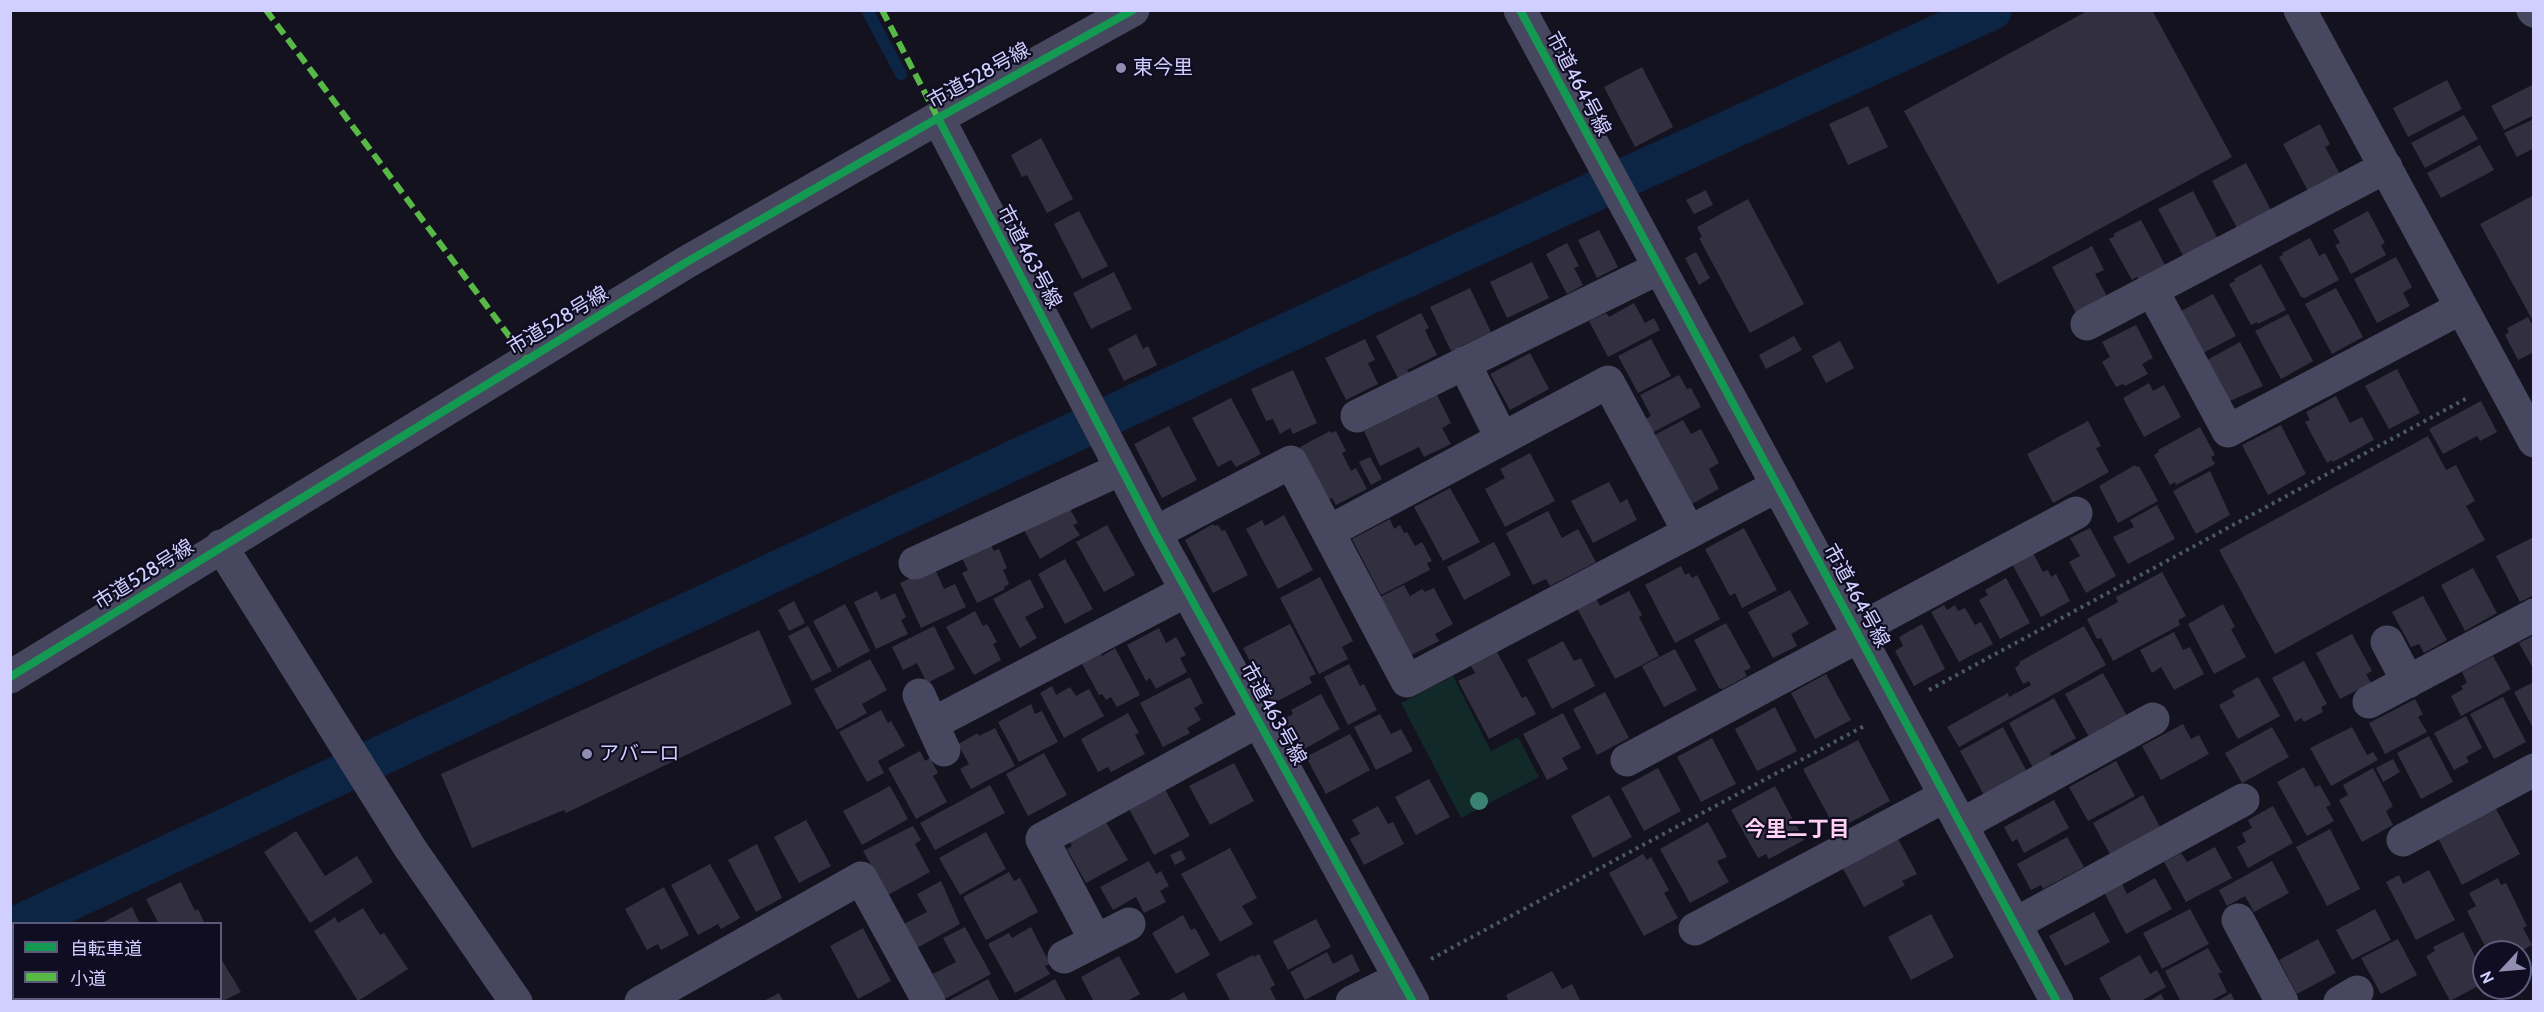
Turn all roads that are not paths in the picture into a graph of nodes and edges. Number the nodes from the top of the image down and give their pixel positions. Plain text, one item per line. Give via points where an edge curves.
1 (1133, 10) edge
2 (1520, 10) edge
3 (2301, 10) edge
4 (938, 118) junction
5 (2386, 167) junction
6 (1659, 268) junction
7 (2152, 290) junction
8 (2461, 308) junction
9 (2088, 324) dead end
10 (1464, 363) junction
11 (1358, 416) dead end
12 (1502, 439) junction
13 (2534, 441) edge
14 (1121, 469) junction
15 (1777, 486) junction
16 (2076, 513) dead end
17 (1328, 532) junction
18 (1689, 532) junction
19 (1155, 533) junction
20 (221, 546) junction
21 (915, 563) dead end
22 (1186, 591) junction
23 (2534, 615) edge
24 (1859, 636) junction
25 (2387, 642) dead end
26 (10, 677) edge
27 (2408, 682) junction
28 (2369, 702) dead end
29 (2153, 719) dead end
30 (1258, 721) junction
31 (932, 723) dead end
32 (1627, 760) dead end
33 (2534, 770) edge
34 (1945, 796) junction
35 (2243, 800) dead end
36 (1961, 825) junction
37 (2403, 840) dead end
38 (2238, 920) dead end
39 (1129, 924) dead end
40 (2015, 924) junction
41 (1695, 929) dead end
42 (1096, 941) junction
43 (1064, 957) dead end
44 (1406, 990) edge
45 (516, 1002) edge
46 (641, 1002) edge
47 (929, 1002) edge
48 (1352, 1002) edge
49 (2057, 1002) edge
50 (2282, 1002) edge

1 - 4 street, 市道528号線
2 - 6 street, 市道464号線
3 - 5 street
4 - 14 street, 市道463号線
4 - 20 street, 市道528号線 via 685,263
5 - 7 street
5 - 8 street
6 - 10 street
6 - 15 street, 市道464号線
7 - 8 street via 2228,431
7 - 9 street
8 - 13 street
10 - 11 street
10 - 12 street
12 - 17 street
12 - 18 street via 1608,382
14 - 19 street, 市道463号線
14 - 21 street
15 - 18 street
15 - 24 street, 市道464号線
16 - 24 street via 1880,618
17 - 18 street via 1407,681
17 - 19 street via 1291,462
19 - 22 street, 市道463号線
20 - 26 street, 市道528号線
20 - 45 street via 410,848
22 - 30 street, 市道463号線
22 - 31 street
23 - 27 street
24 - 32 street
24 - 34 street, 市道464号線 via 1886,714
25 - 27 street
27 - 28 street
29 - 36 street
30 - 42 street via 1042,838
30 - 44 street, 市道463号線
33 - 37 street
34 - 36 street, 市道464号線
34 - 41 street
35 - 40 street
36 - 40 street, 市道464号線
38 - 50 street
39 - 42 street
40 - 49 street, 市道464号線
42 - 43 street
44 - 48 street
46 - 47 street via 861,878

